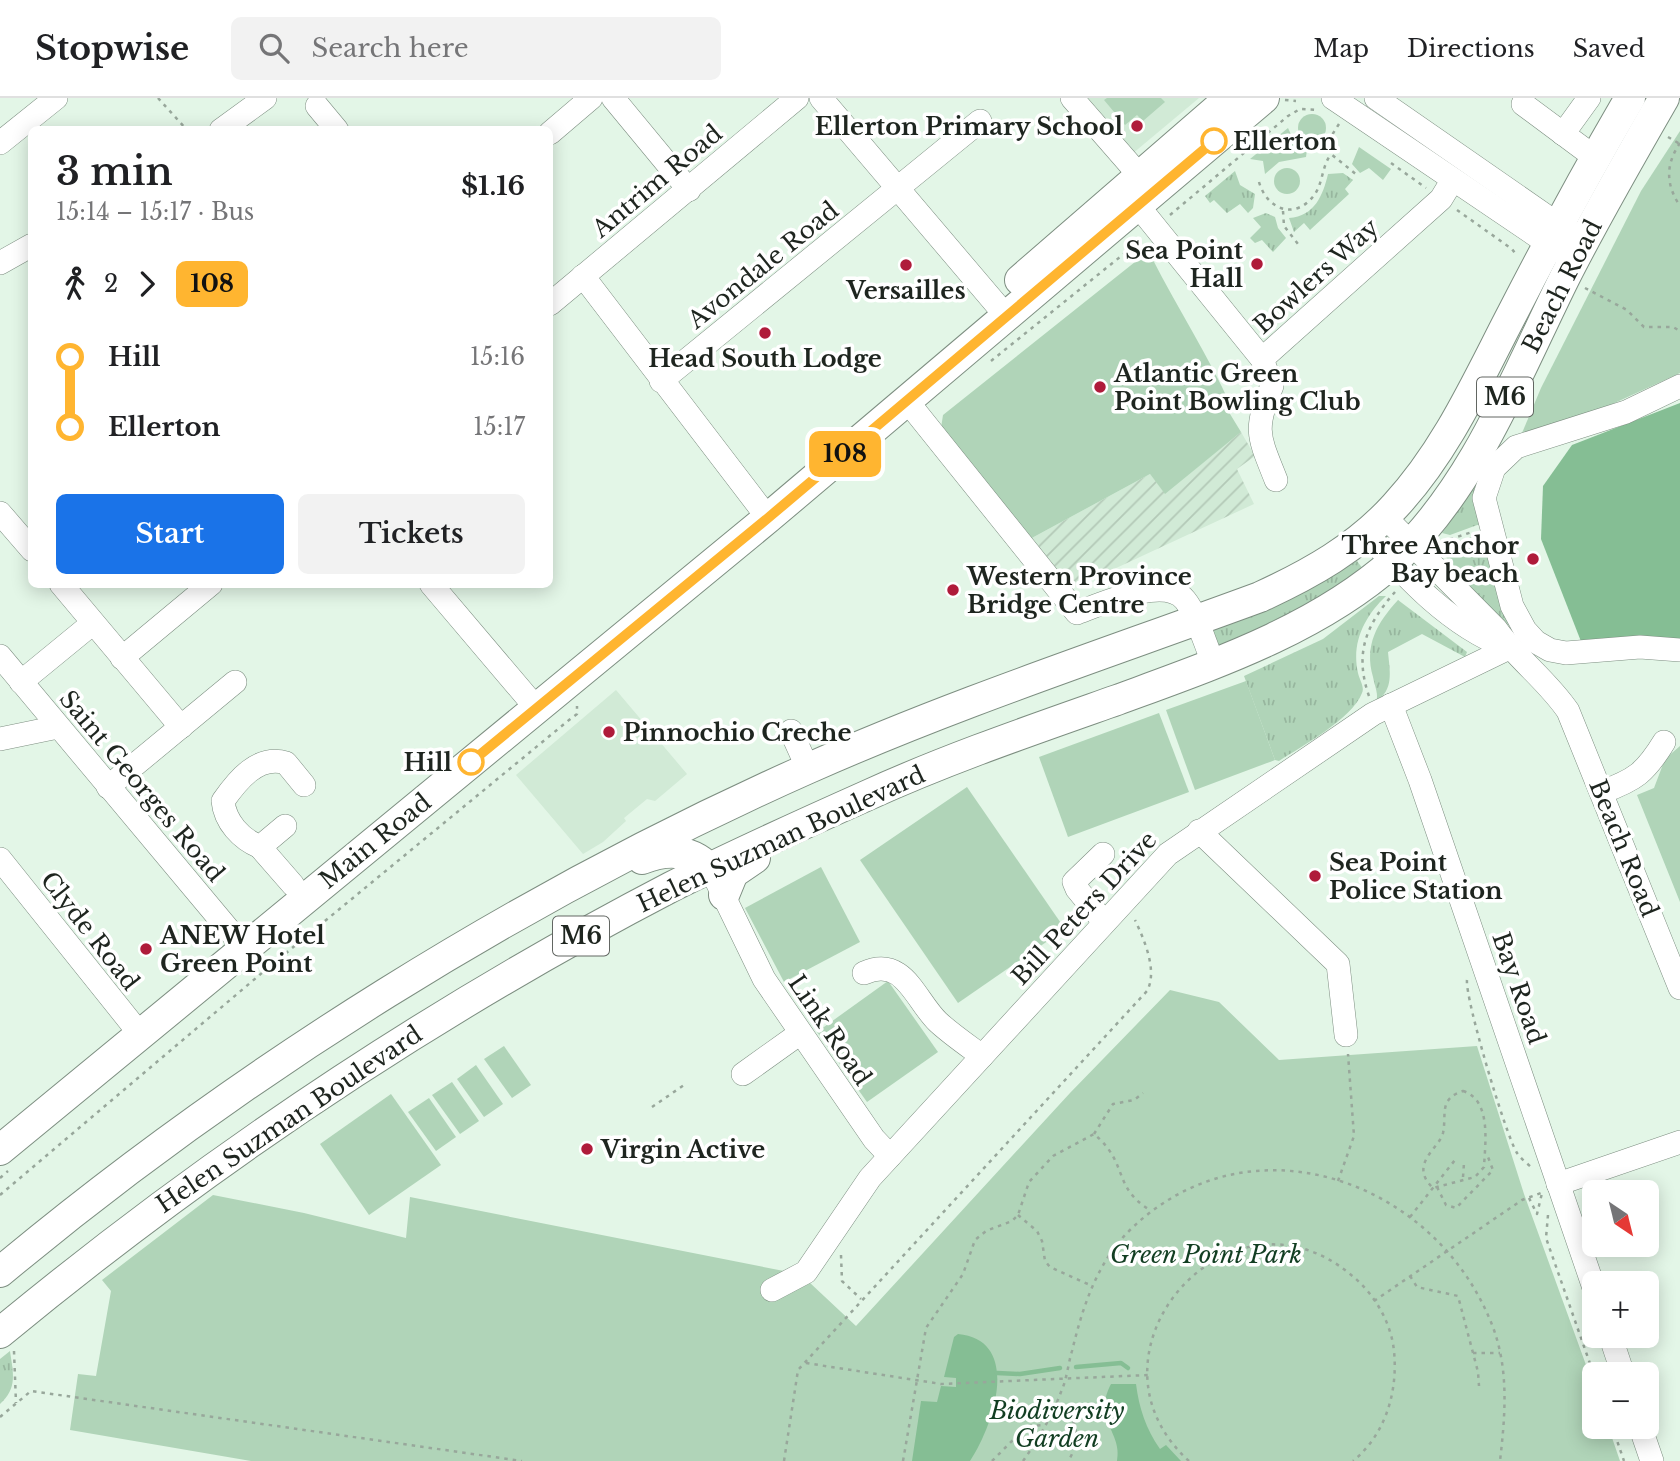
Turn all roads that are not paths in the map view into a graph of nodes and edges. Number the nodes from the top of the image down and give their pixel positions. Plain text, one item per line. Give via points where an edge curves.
1 (56, 98) edge
2 (265, 98) edge
3 (591, 98) edge
4 (613, 98) edge
5 (797, 98) edge
6 (821, 98) edge
7 (1072, 98) edge
8 (1230, 98) edge
9 (1264, 98) edge
10 (1376, 98) edge
11 (1589, 98) edge
12 (1664, 98) edge
13 (1523, 104) dead end
14 (317, 106) dead end
15 (1624, 107) edge
16 (1331, 108) edge
17 (980, 121) dead end
18 (227, 126) edge
19 (334, 126) edge
20 (553, 131) edge
21 (1563, 134) junction
22 (0, 142) edge
23 (1597, 159) junction
24 (1140, 176) junction
25 (898, 189) junction
26 (689, 190) junction
27 (1447, 190) junction
28 (1139, 206) junction
29 (1553, 236) junction
30 (28, 247) edge
31 (1580, 250) junction
32 (0, 263) edge
33 (583, 276) junction
34 (553, 301) edge
35 (1000, 310) junction
36 (1262, 359) junction
37 (661, 381) junction
38 (1680, 386) edge
39 (907, 401) junction
40 (1276, 480) dead end
41 (761, 510) junction
42 (0, 513) edge
43 (1376, 525) junction
44 (28, 545) edge
45 (1402, 552) junction
46 (64, 588) edge
47 (206, 588) edge
48 (434, 588) edge
49 (1194, 621) junction
50 (93, 623) junction
51 (1509, 648) junction
52 (1680, 650) edge
53 (0, 656) edge
54 (122, 658) junction
55 (1214, 664) junction
56 (21, 682) junction
57 (236, 682) dead end
58 (530, 701) junction
59 (1382, 704) junction
60 (58, 727) junction
61 (181, 727) junction
62 (791, 732) dead end
63 (0, 739) edge
64 (1664, 742) dead end
65 (807, 769) junction
66 (304, 785) dead end
67 (108, 787) junction
68 (1602, 792) junction
69 (871, 793) junction
70 (285, 826) dead end
71 (1199, 831) junction
72 (260, 847) junction
73 (1103, 854) dead end
74 (0, 859) edge
75 (710, 869) junction
76 (293, 885) junction
77 (673, 886) junction
78 (724, 895) junction
79 (1104, 922) junction
80 (737, 928) junction
81 (238, 942) junction
82 (464, 948) junction
83 (864, 973) dead end
84 (1680, 988) edge
85 (134, 1028) junction
86 (799, 1034) junction
87 (1347, 1045) road end
88 (982, 1056) junction
89 (743, 1073) dead end
90 (0, 1128) edge
91 (1680, 1142) edge
92 (0, 1150) edge
93 (890, 1156) junction
94 (1546, 1190) junction
95 (1586, 1271) edge
96 (0, 1272) edge
97 (772, 1290) dead end
98 (9, 1338) edge
99 (1644, 1439) edge
100 (1652, 1461) edge

1 - 22 street
2 - 18 street
3 - 20 street
4 - 26 street
5 - 26 street, Antrim Road
6 - 25 street
7 - 24 street
8 - 24 main road, Main Road
9 - 28 main road, Main Road
10 - 29 street
11 - 15 street
11 - 21 street
12 - 31 main road, Beach Road / M6
13 - 21 street
14 - 19 street
15 - 23 main road, Beach Road / M6
16 - 27 street
17 - 25 street, Avondale Road
21 - 23 street
23 - 29 main road, Beach Road / M6
24 - 35 main road, Main Road
25 - 35 street
25 - 37 street, Avondale Road
26 - 33 street, Antrim Road
27 - 29 street
27 - 36 street, Bowlers Way
28 - 35 main road, Main Road
28 - 36 street, Bowlers Way
29 - 31 street
29 - 43 main road, Beach Road / M6 via 1452,429 1428,466
30 - 32 street
31 - 45 main road, Beach Road / M6 via 1476,453 1447,498
33 - 34 street, Antrim Road
33 - 37 street
35 - 39 main road, Main Road
35 - 41 main road, Main Road
36 - 40 street via 1272,386 1259,415 1259,436
37 - 41 street
38 - 52 street via 1626,412 1516,447 1502,458 1484,498 1512,606 1536,642 1566,653 1640,647
39 - 41 main road, Main Road
39 - 49 street via 1077,612 1153,590 1175,592 1185,600
41 - 58 main road, Main Road
42 - 44 street
43 - 45 street, Beach Road
43 - 49 main road, Helen Suzman Boulevard / M6 via 1300,578
45 - 51 street, Beach Road via 1496,629
45 - 55 main road, Helen Suzman Boulevard / M6 via 1322,612
46 - 50 street
47 - 54 street
48 - 58 street
49 - 55 street
49 - 65 main road, Helen Suzman Boulevard / M6 via 962,704
50 - 54 street
50 - 56 street
51 - 59 street, Bill Peters Drive
51 - 68 street, Beach Road via 1554,690 1568,710
53 - 56 street, Saint Georges Road
54 - 61 street
55 - 69 main road, Helen Suzman Boulevard / M6 via 988,745
56 - 60 street, Saint Georges Road
57 - 61 street
58 - 76 main road, Main Road
58 - 81 main road, Main Road
59 - 71 street, Bill Peters Drive
59 - 94 street, Bay Road via 1420,780
60 - 63 street
60 - 67 street, Saint Georges Road
61 - 67 street
62 - 65 street
64 - 68 street via 1647,770
65 - 82 main road, Helen Suzman Boulevard / M6 via 620,860
66 - 72 street via 286,763 270,761 257,765 233,786 223,801 224,815 248,842
67 - 81 street, Saint Georges Road
68 - 84 street, Beach Road
69 - 75 main road, Helen Suzman Boulevard / M6
69 - 78 main road via 829,824 740,867 729,878
70 - 72 street
71 - 79 street, Bill Peters Drive via 1168,853
71 - 87 street via 1338,964
72 - 76 street
73 - 79 street via 1074,882
74 - 85 street, Clyde Road
75 - 77 main road, Helen Suzman Boulevard / M6
75 - 78 street, Link Road
75 - 82 main road via 695,856 655,854
76 - 81 main road, Main Road
77 - 80 street, Link Road via 708,890
77 - 98 main road, Helen Suzman Boulevard / M6 via 471,999 334,1083 161,1205
78 - 80 street, Link Road
79 - 88 street, Bill Peters Drive
80 - 86 street, Link Road
81 - 85 main road, Main Road
82 - 96 main road, Helen Suzman Boulevard / M6 via 185,1127
83 - 88 street via 884,968 901,974 936,1020
85 - 90 main road, Main Road
85 - 92 main road, Main Road
86 - 89 street
86 - 93 street, Link Road
88 - 93 street, Bill Peters Drive
91 - 94 street
93 - 97 street, Bill Peters Drive via 858,1194 806,1272
94 - 95 street, Bay Road
99 - 100 street

